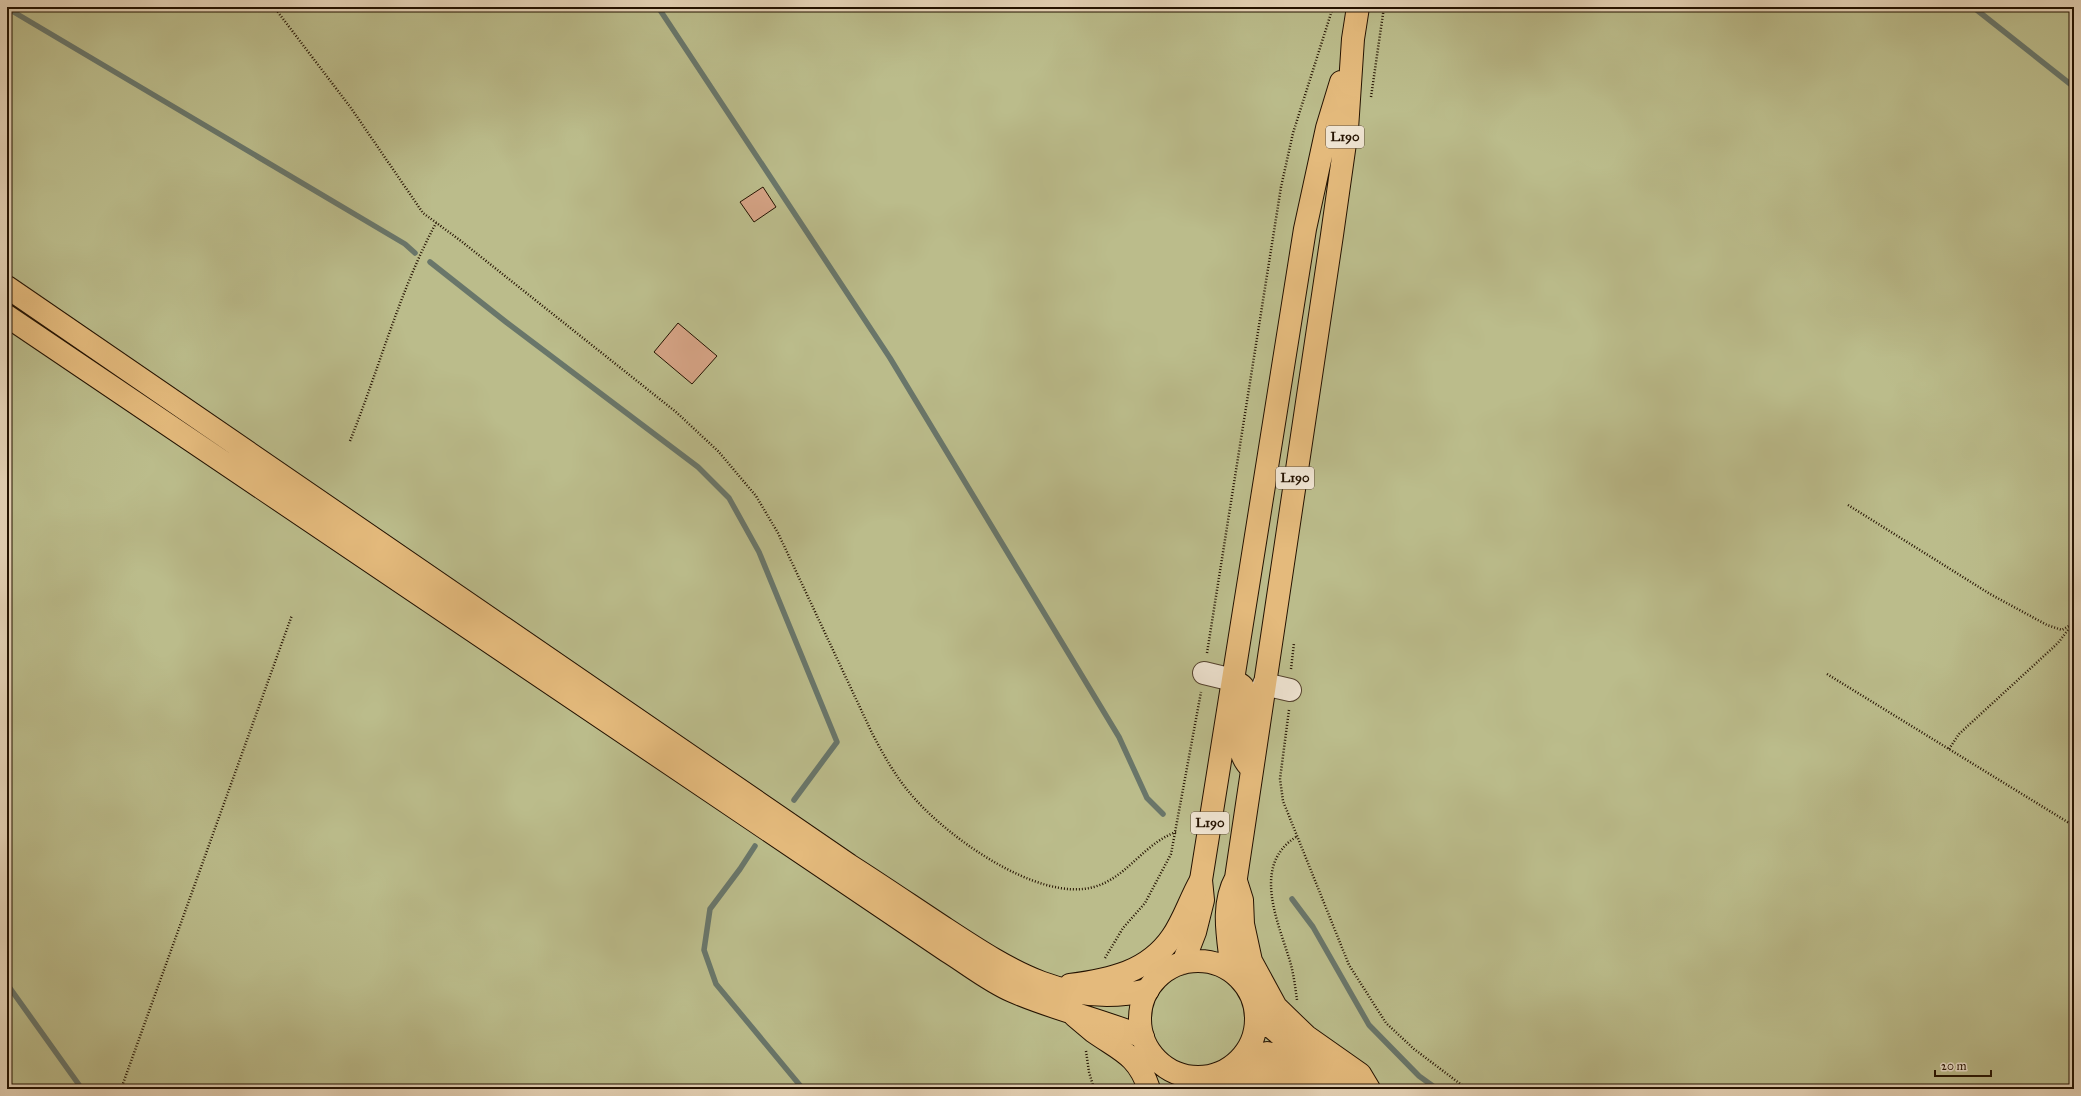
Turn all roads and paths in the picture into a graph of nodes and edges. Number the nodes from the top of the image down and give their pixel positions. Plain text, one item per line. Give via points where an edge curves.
1 (274, 7) edge
2 (1333, 7) edge
3 (1358, 7) edge
4 (1354, 39) junction
5 (436, 223) junction
6 (7, 287) edge
7 (7, 316) edge
8 (350, 441) dead end
9 (1848, 505) dead end
10 (292, 615) dead end
11 (2073, 624) edge
12 (1204, 673) junction
13 (1827, 674) dead end
14 (1233, 680) junction
15 (1264, 684) junction
16 (1290, 690) dead end
17 (1949, 749) junction
18 (1252, 769) junction
19 (2074, 826) edge
20 (1176, 832) junction
21 (1236, 878) junction
22 (1201, 880) junction
23 (1183, 963) junction
24 (1101, 964) dead end
25 (1232, 972) junction
26 (1042, 984) junction
27 (1148, 990) junction
28 (1298, 1004) dead end
29 (1257, 1015) junction
30 (1075, 1016) junction
31 (1143, 1037) junction
32 (1085, 1043) dead end
33 (1240, 1060) junction
34 (1315, 1062) junction
35 (1169, 1079) edge
36 (1211, 1081) edge
37 (121, 1089) edge
38 (1094, 1089) edge
39 (1149, 1089) edge
40 (1233, 1089) edge
41 (1337, 1089) edge
42 (1362, 1089) edge
43 (1370, 1089) edge
44 (1467, 1089) edge

1 - 5 path via 352,108 423,213
2 - 12 path via 1293,133 1282,187
3 - 4 main road, L190
4 - 14 main road, L190 via 1328,128 1306,229
4 - 15 main road, L190 via 1333,228
5 - 8 path via 398,308 367,400
5 - 20 path via 664,402 718,451 756,496 778,533 888,764 910,793 950,832 1026,878 1054,886 1078,889 1094,887 1109,880 1125,870 1161,837
6 - 26 main road via 849,865 974,947 1023,976
7 - 30 main road via 947,951 1010,991
9 - 11 path via 1990,594 2047,625 2062,630
10 - 37 path
11 - 17 path via 2058,643 1959,734
12 - 14 lane
12 - 20 path
13 - 17 path
14 - 18 main road via 1244,688 1246,694 1239,744 1242,757
14 - 22 main road, L190
15 - 16 lane
15 - 18 main road, L190
17 - 19 path
18 - 21 main road, L190
20 - 24 path via 1171,854 1145,903 1123,928
21 - 25 main road, L190 via 1227,899 1226,916
21 - 43 main road via 1251,961 1276,1007 1306,1036 1360,1074
22 - 23 main road, L190 via 1203,900 1195,932
22 - 26 main road via 1172,937 1160,953 1146,965 1126,974 1090,982 1070,985
23 - 25 main road via 1197,960 1219,965
23 - 27 main road via 1159,976
25 - 29 main road via 1253,998
26 - 27 main road via 1100,996 1133,994
27 - 31 main road via 1142,1005 1140,1021
28 - 44 path via 1289,956 1274,915 1270,890 1275,862 1287,843 1296,837 1349,965 1386,1023 1414,1049
29 - 33 main road via 1254,1040
29 - 34 main road
30 - 31 main road via 1111,1024
30 - 39 main road via 1094,1032 1130,1055 1139,1065
31 - 35 main road
32 - 38 path
33 - 34 main road via 1267,1053
33 - 36 main road
34 - 42 main road
35 - 36 main road via 1200,1077
40 - 41 main road via 1250,1079 1279,1073 1308,1078

